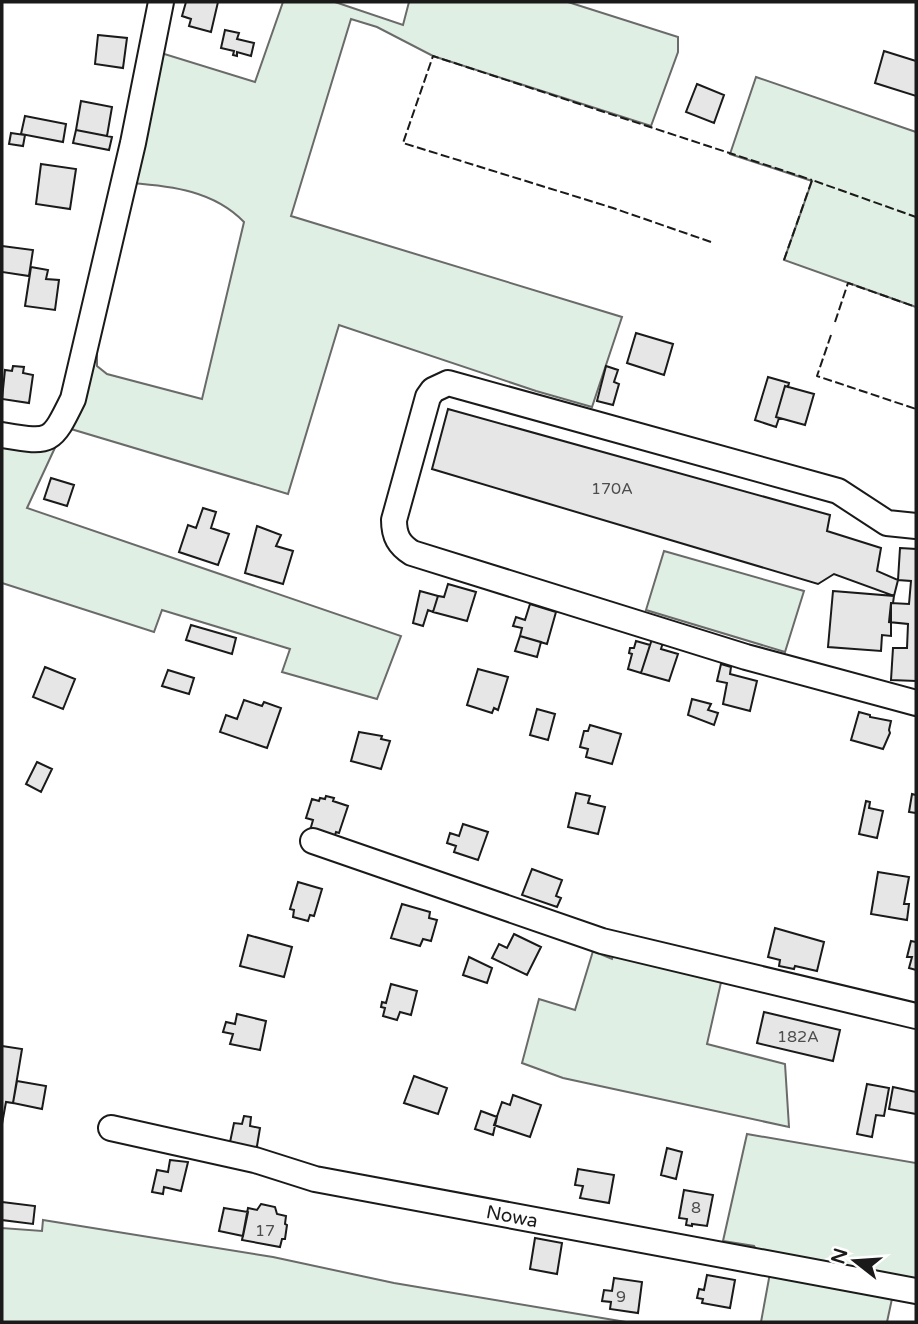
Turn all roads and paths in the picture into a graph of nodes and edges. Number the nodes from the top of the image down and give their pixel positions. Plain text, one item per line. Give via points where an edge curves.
1 (161, 2) edge
2 (2, 435) edge
3 (916, 526) edge
4 (916, 703) edge
5 (313, 841) dead end
6 (916, 1016) edge
7 (111, 1128) dead end
8 (916, 1291) edge

1 - 2 street via 73,399 58,431 38,441
3 - 4 street via 887,523 838,491 448,383 428,397 394,520 397,540 412,553 746,657
5 - 6 street via 602,941
7 - 8 street, Nowa via 256,1160 314,1179

